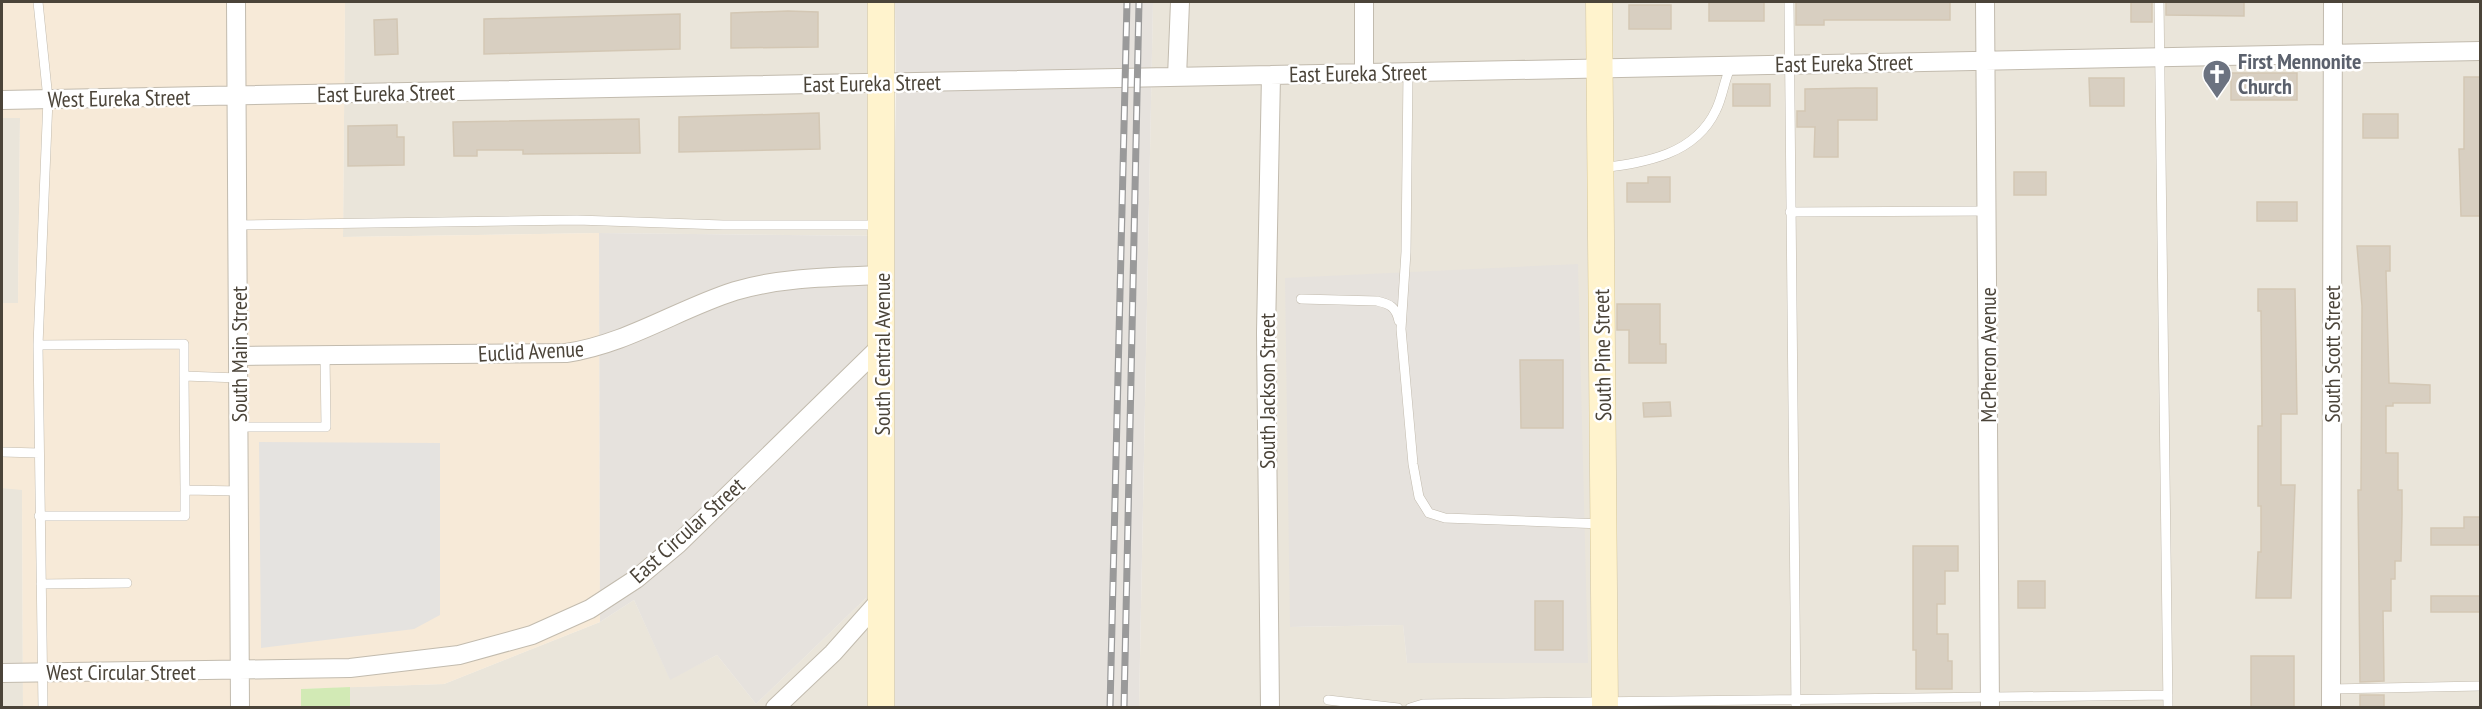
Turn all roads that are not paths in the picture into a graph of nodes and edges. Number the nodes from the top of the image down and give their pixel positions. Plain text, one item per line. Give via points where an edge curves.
1 (38, 2) edge
2 (236, 2) edge
3 (881, 2) edge
4 (1180, 2) edge
5 (1364, 2) edge
6 (1599, 2) edge
7 (1789, 2) edge
8 (1985, 2) edge
9 (2159, 2) edge
10 (2333, 2) edge
11 (2481, 51) edge
12 (2333, 54) junction
13 (2160, 57) junction
14 (1986, 61) junction
15 (1789, 64) junction
16 (1731, 66) junction
17 (1599, 68) junction
18 (1408, 72) junction
19 (1364, 73) junction
20 (1271, 75) junction
21 (1177, 77) junction
22 (882, 83) junction
23 (236, 96) junction
24 (48, 99) junction
25 (2, 100) edge
26 (1600, 168) junction
27 (1987, 211) junction
28 (1790, 213) junction
29 (237, 225) junction
30 (882, 225) junction
31 (882, 275) junction
32 (1301, 299) dead end
33 (1401, 329) junction
34 (38, 345) junction
35 (882, 345) junction
36 (325, 355) junction
37 (239, 356) junction
38 (184, 376) junction
39 (239, 378) junction
40 (239, 427) junction
41 (2, 452) edge
42 (39, 453) junction
43 (184, 490) junction
44 (240, 490) junction
45 (39, 516) junction
46 (1603, 524) junction
47 (127, 583) dead end
48 (41, 584) junction
49 (881, 599) junction
50 (240, 672) junction
51 (2, 673) edge
52 (43, 673) junction
53 (2481, 686) edge
54 (2331, 689) junction
55 (2168, 694) junction
56 (1328, 700) dead end
57 (1990, 703) edge
58 (1796, 704) edge
59 (1605, 706) edge
60 (43, 708) edge
61 (240, 708) edge
62 (775, 708) edge
63 (881, 708) edge
64 (1270, 708) edge
65 (1398, 708) edge
66 (1410, 708) edge
67 (2168, 708) edge
68 (2331, 708) edge

1 - 24 lane
2 - 23 street, South Main Street
3 - 22 street, South Central Avenue
4 - 21 street
5 - 19 street
6 - 17 street, South Pine Street
7 - 15 lane
8 - 14 street, McPheron Avenue
9 - 13 lane
10 - 12 street, South Scott Street
11 - 12 street, East Eureka Street
12 - 13 street, East Eureka Street
12 - 54 street, South Scott Street
13 - 14 street, East Eureka Street
13 - 55 lane
14 - 15 street, East Eureka Street
14 - 27 street, McPheron Avenue
15 - 16 street, East Eureka Street
15 - 28 lane
16 - 17 street, East Eureka Street
16 - 26 lane via 1716,110 1687,144 1656,159
17 - 18 street, East Eureka Street
17 - 26 street, South Pine Street
18 - 19 street, East Eureka Street
18 - 33 lane
19 - 20 street, East Eureka Street
20 - 21 street, East Eureka Street
20 - 64 street, South Jackson Street via 1266,333
21 - 22 street, East Eureka Street
22 - 23 street, East Eureka Street
22 - 30 street, South Central Avenue
23 - 24 street, West Eureka Street
23 - 29 street, South Main Street
24 - 25 street, West Eureka Street
24 - 34 lane
26 - 46 street, South Pine Street
27 - 28 lane
27 - 57 street, McPheron Avenue
28 - 58 lane
29 - 30 lane via 577,220
29 - 37 street, South Main Street
30 - 31 street, South Central Avenue
31 - 35 street, South Central Avenue
31 - 36 street, Euclid Avenue via 799,279 736,291 613,342 566,353
32 - 33 lane via 1389,304 1397,311
33 - 46 lane via 1413,464 1419,497 1429,513 1445,518
34 - 38 lane via 184,344
34 - 42 lane
35 - 49 street, South Central Avenue
35 - 50 street, East Circular Street via 678,544 636,579 590,609 532,635 459,655 350,668
36 - 37 street, Euclid Avenue
36 - 40 lane via 326,427
37 - 39 street, South Main Street
38 - 39 lane
38 - 43 lane
39 - 40 street, South Main Street
40 - 44 street, South Main Street
41 - 42 lane
42 - 45 lane
43 - 44 lane
43 - 45 lane via 185,516
44 - 50 street, South Main Street
45 - 48 lane
46 - 59 street, South Pine Street
47 - 48 lane
48 - 52 lane
49 - 62 street via 833,653
49 - 63 street, South Central Avenue
50 - 52 street, West Circular Street
50 - 61 street, South Main Street
51 - 52 street, West Circular Street
52 - 60 lane
53 - 54 lane
54 - 68 street, South Scott Street
55 - 57 lane
55 - 67 lane
56 - 65 lane
57 - 58 lane
58 - 59 lane
59 - 66 lane via 1423,704

